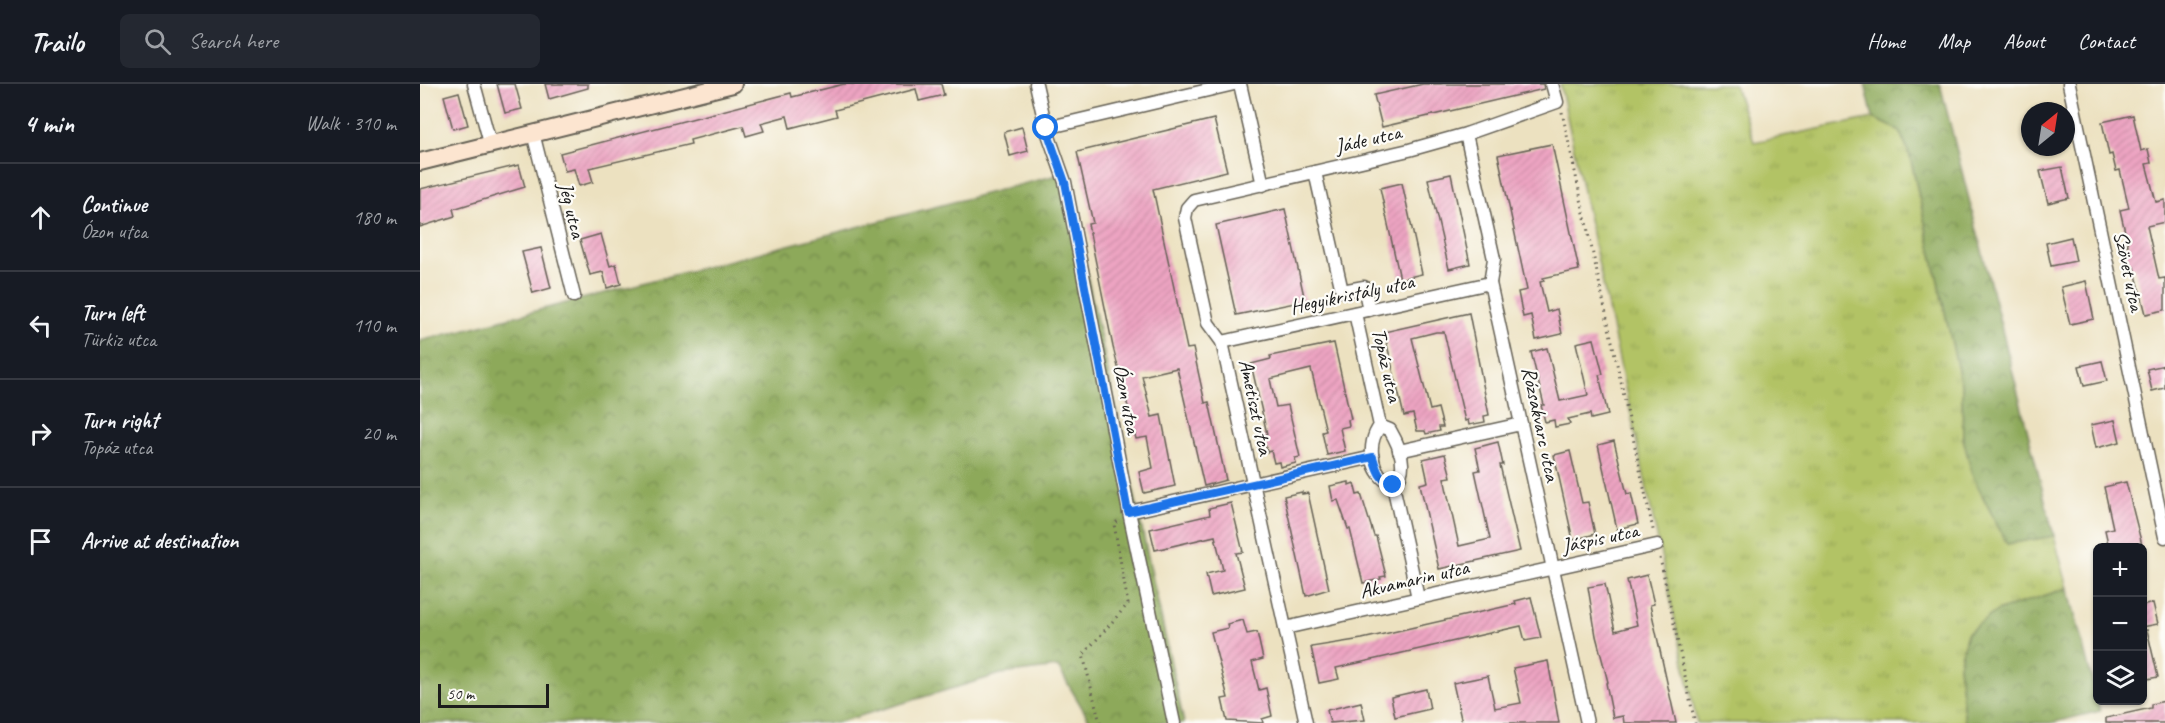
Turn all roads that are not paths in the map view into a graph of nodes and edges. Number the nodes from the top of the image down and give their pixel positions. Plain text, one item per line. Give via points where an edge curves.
1 (474, 84) edge
2 (733, 84) edge
3 (1036, 84) edge
4 (1234, 84) edge
5 (1240, 84) edge
6 (1552, 84) edge
7 (2069, 84) edge
8 (691, 89) edge
9 (1046, 128) junction
10 (533, 133) junction
11 (1466, 134) junction
12 (490, 143) junction
13 (420, 162) edge
14 (1315, 172) junction
15 (1263, 185) junction
16 (1187, 208) joint
17 (1490, 283) junction
18 (574, 296) dead end
19 (1369, 310) junction
20 (1355, 313) junction
21 (1222, 342) junction
22 (1521, 424) junction
23 (1380, 426) junction
24 (1400, 451) junction
25 (1373, 457) junction
26 (1252, 483) junction
27 (1393, 485) junction
28 (1128, 512) junction
29 (2165, 537) edge
30 (1657, 545) road end
31 (1552, 568) junction
32 (1418, 598) junction
33 (1284, 628) junction
34 (1174, 723) edge
35 (1306, 723) edge
36 (1587, 723) edge

1 - 12 street
2 - 8 street
3 - 9 street, Ózon utca
4 - 9 street
5 - 15 street
6 - 11 street, Jáde utca via 1557,102
7 - 29 street, Szövet utca
8 - 10 street
9 - 28 street, Ózon utca via 1065,182
10 - 12 street
10 - 18 street, Jég utca
11 - 14 street, Jáde utca
11 - 17 street, Rózsakvarc utca via 1494,259
12 - 13 street
14 - 15 street, Jáde utca
14 - 19 street via 1342,291 1364,287
15 - 16 street, Jáde utca via 1194,200
16 - 21 street, Ametiszt utca via 1185,218 1208,323
17 - 19 street, Hegyikristály utca
17 - 22 street, Rózsakvarc utca
19 - 20 street, Hegyikristály utca
20 - 21 street, Hegyikristály utca
20 - 23 street, Topáz utca
21 - 26 street, Ametiszt utca
22 - 24 street
22 - 31 street, Rózsakvarc utca
23 - 24 street, Topáz utca via 1390,430
23 - 25 street, Topáz utca via 1371,445
24 - 27 street via 1403,468
25 - 26 street
25 - 27 street via 1377,473
26 - 28 street
26 - 33 street, Ametiszt utca
27 - 32 street
28 - 34 street, Ózon utca
30 - 31 street, Jáspis utca
31 - 32 street, Akvamarin utca
31 - 36 street, Rózsakvarc utca
32 - 33 street, Akvamarin utca
33 - 35 street, Ametiszt utca

